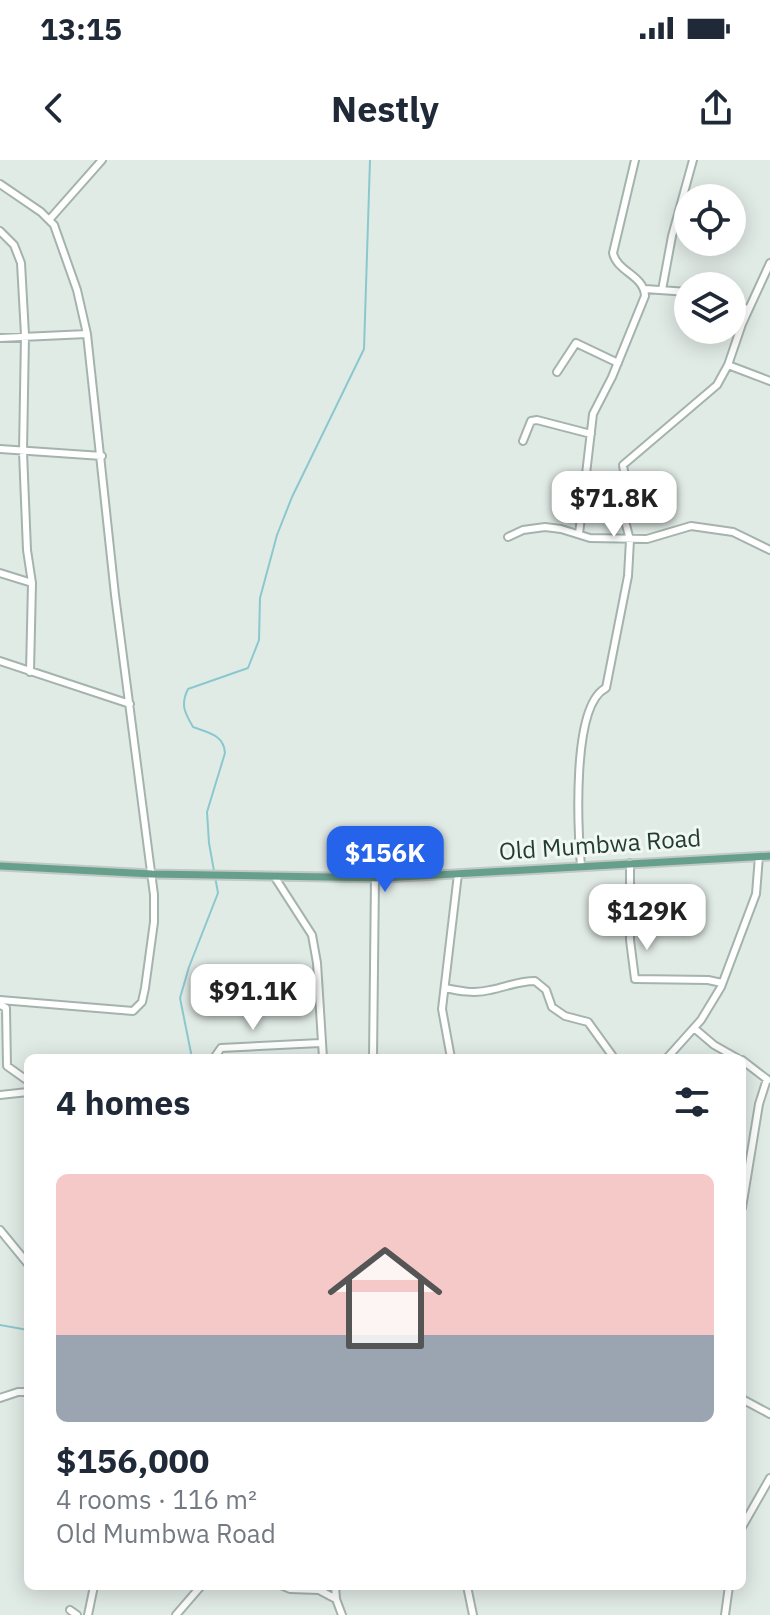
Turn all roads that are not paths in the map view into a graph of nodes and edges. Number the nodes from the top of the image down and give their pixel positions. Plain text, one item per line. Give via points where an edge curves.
1 (102, 160) edge
2 (635, 160) edge
3 (693, 160) edge
4 (0, 184) edge
5 (49, 220) junction
6 (0, 231) edge
7 (770, 263) edge
8 (645, 289) junction
9 (662, 290) junction
10 (674, 291) edge
11 (748, 309) joint
12 (746, 313) edge
13 (87, 334) junction
14 (25, 335) junction
15 (0, 338) edge
16 (735, 344) edge
17 (618, 363) junction
18 (728, 365) junction
19 (557, 372) dead end
20 (770, 381) edge
21 (591, 434) junction
22 (523, 441) dead end
23 (0, 449) edge
24 (23, 452) junction
25 (102, 456) junction
26 (579, 534) junction
27 (508, 537) dead end
28 (630, 540) junction
29 (770, 550) edge
30 (0, 573) edge
31 (32, 583) junction
32 (0, 661) edge
33 (30, 672) junction
34 (130, 704) junction
35 (759, 856) junction
36 (770, 856) edge
37 (630, 863) junction
38 (0, 866) edge
39 (581, 866) junction
40 (152, 874) junction
41 (458, 874) junction
42 (274, 876) junction
43 (375, 878) junction
44 (722, 983) junction
45 (445, 988) junction
46 (0, 1003) edge
47 (694, 1028) junction
48 (320, 1043) junction
49 (262, 1047) junction
50 (216, 1054) edge
51 (262, 1054) edge
52 (322, 1054) edge
53 (373, 1054) edge
54 (450, 1054) edge
55 (611, 1054) edge
56 (671, 1054) edge
57 (731, 1054) edge
58 (746, 1063) edge
59 (24, 1078) edge
60 (769, 1080) edge
61 (24, 1092) edge
62 (0, 1095) edge
63 (746, 1184) edge
64 (0, 1230) edge
65 (24, 1259) edge
66 (24, 1392) edge
67 (0, 1398) edge
68 (746, 1401) edge
69 (770, 1414) edge
70 (770, 1478) edge
71 (746, 1520) edge
72 (93, 1590) edge
73 (198, 1590) edge
74 (319, 1590) edge
75 (335, 1590) edge
76 (468, 1590) edge
77 (728, 1590) edge
78 (336, 1599) junction
79 (70, 1610) dead end
80 (77, 1615) edge
81 (88, 1615) edge
82 (176, 1615) edge
83 (342, 1615) edge
84 (473, 1615) edge
85 (725, 1615) edge

1 - 5 street
2 - 8 street via 613,253
3 - 9 street
4 - 5 street
5 - 13 street via 77,290
6 - 14 street via 14,245 21,263
7 - 11 street
8 - 9 street
8 - 17 street
9 - 10 street
11 - 12 street
13 - 14 street
13 - 25 street
14 - 15 street
14 - 24 street
16 - 18 street
17 - 19 street via 576,343
17 - 21 street via 597,403
18 - 20 street
18 - 28 street via 717,385 623,465
21 - 22 street via 537,420 531,421
21 - 26 street
23 - 24 street
24 - 25 street
24 - 31 street
25 - 34 street
26 - 27 street via 545,527
26 - 28 street
28 - 29 street via 653,539 691,526 733,532
28 - 39 street via 606,688 593,699 581,741
30 - 31 street
31 - 33 street
32 - 33 street
33 - 34 street
34 - 40 street
35 - 36 main road, Old Mumbwa Road
35 - 37 main road, Old Mumbwa Road
35 - 44 street via 756,894
37 - 39 main road, Old Mumbwa Road
37 - 44 street via 635,979
38 - 40 main road, Old Mumbwa Road
39 - 41 main road, Old Mumbwa Road
40 - 42 main road, Old Mumbwa Road
40 - 46 street via 154,922 139,1007 126,1012
41 - 43 main road, Old Mumbwa Road
41 - 45 street
42 - 43 main road, Old Mumbwa Road
42 - 48 street via 312,935
43 - 53 street
44 - 47 street
45 - 54 street via 442,1009
45 - 55 street via 489,991 535,981 546,990 552,1007 588,1022
46 - 59 street via 6,1008 7,1066
47 - 56 street
47 - 57 street
48 - 49 street
48 - 52 street
49 - 50 street via 221,1048
49 - 51 street
58 - 60 street
60 - 63 street via 759,1104
61 - 62 street
64 - 65 street
66 - 67 street
68 - 69 street
70 - 71 street
72 - 81 street
73 - 82 street
74 - 78 street
75 - 78 street
76 - 84 street
77 - 85 street
78 - 83 street
79 - 80 street

